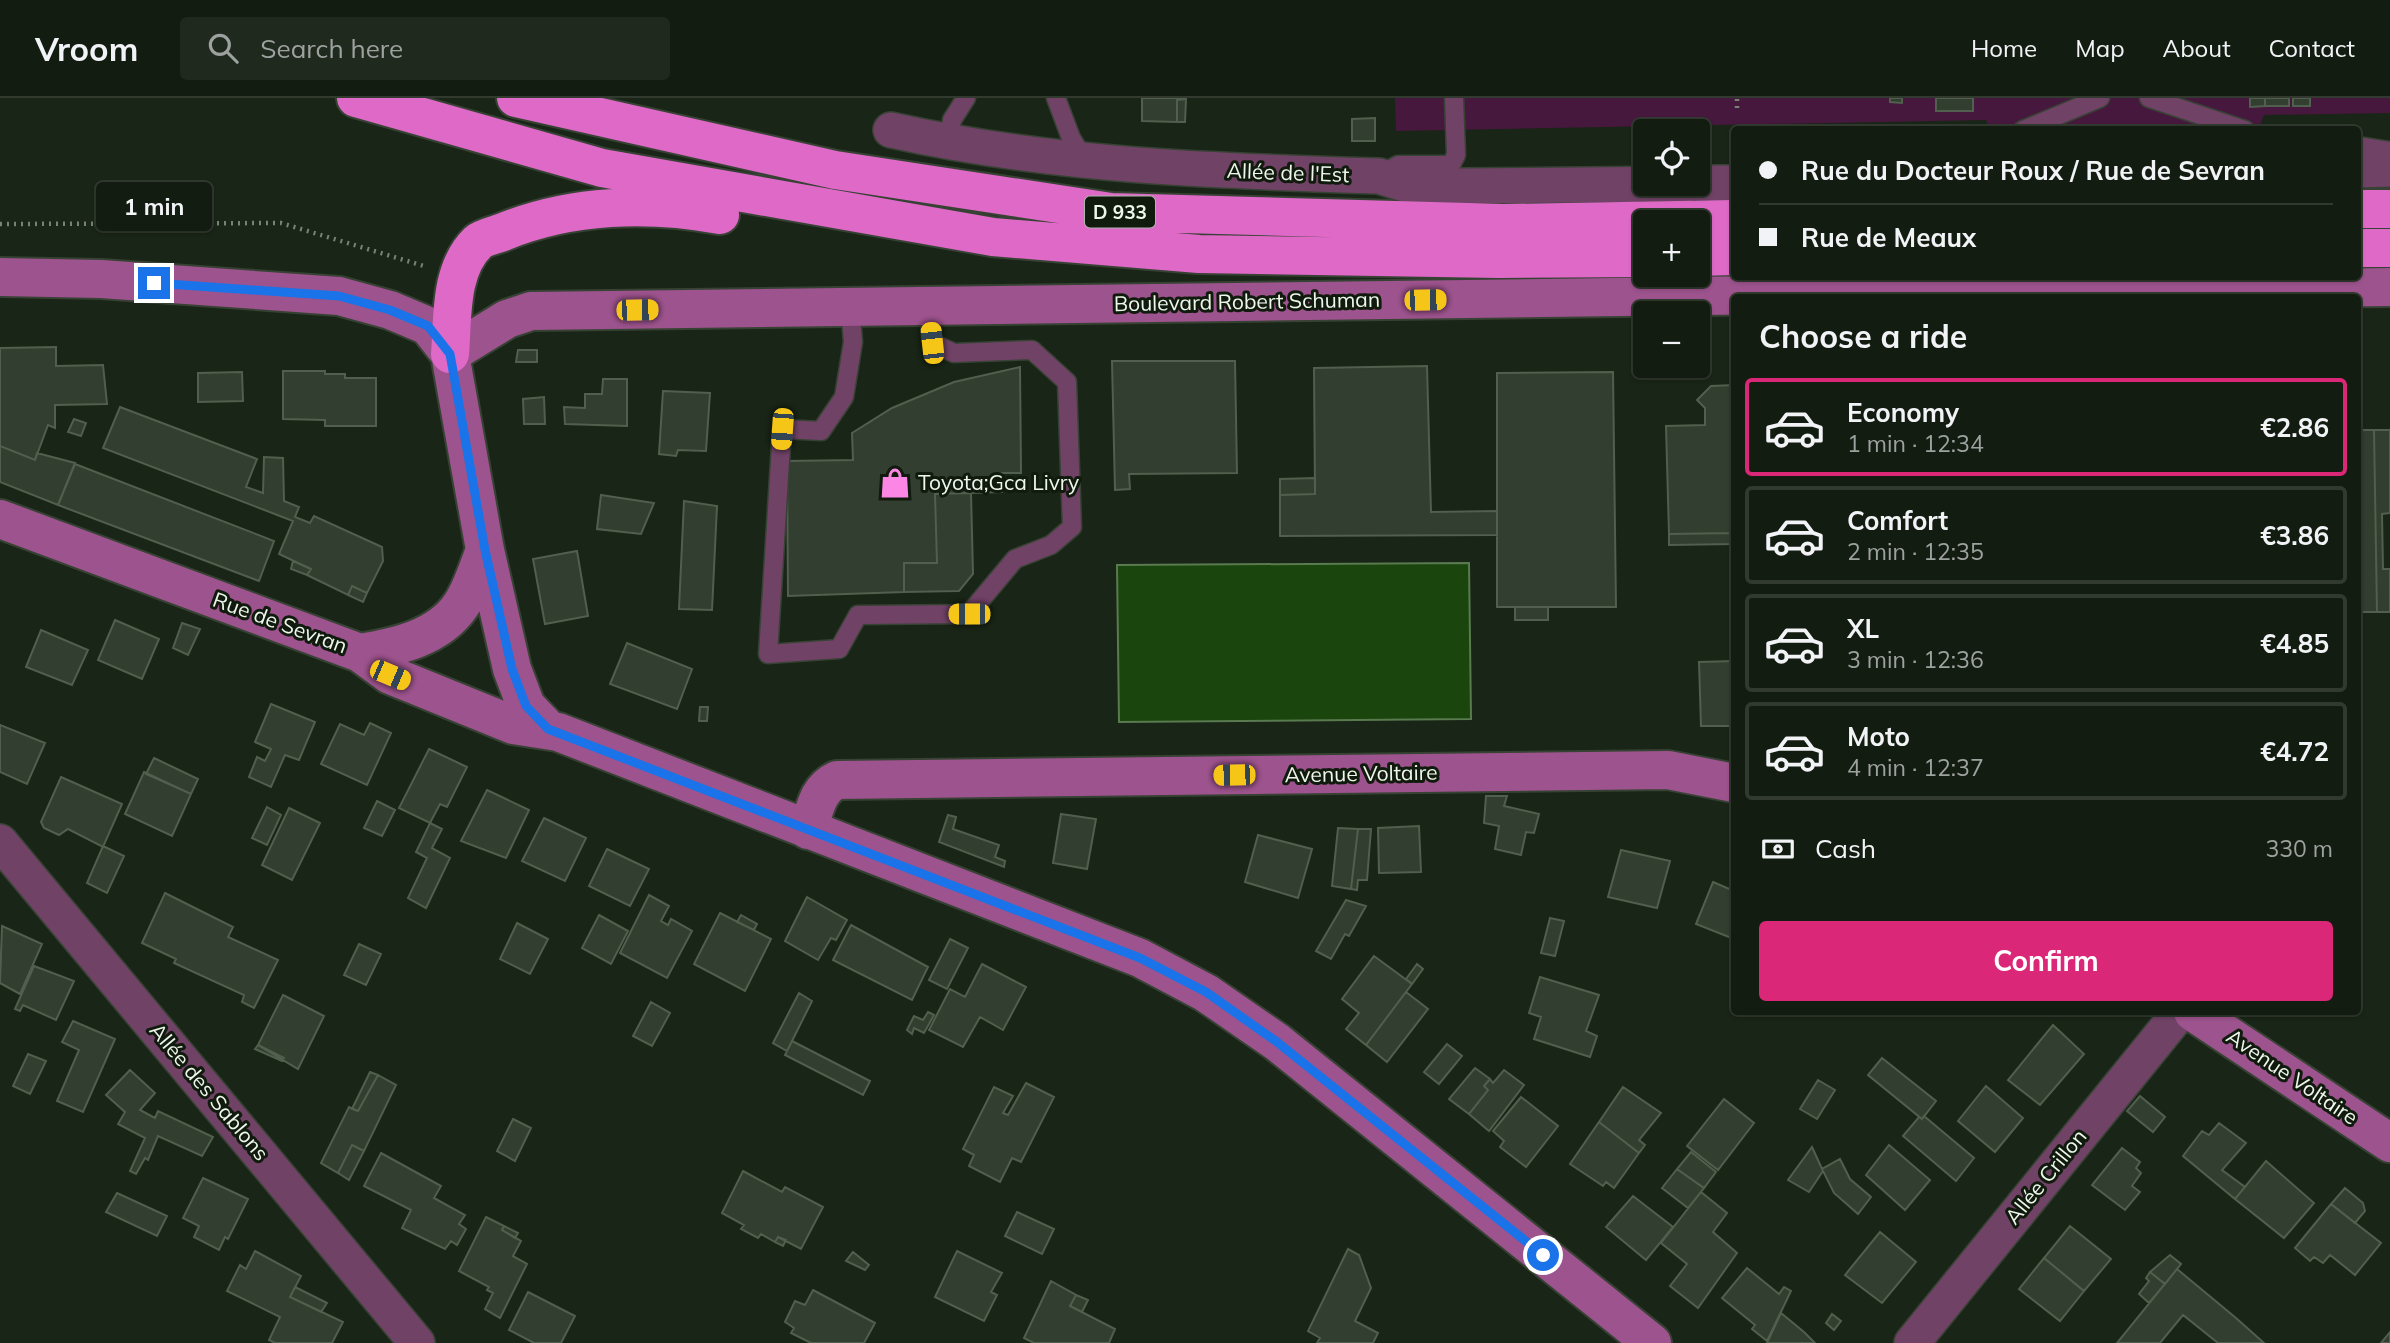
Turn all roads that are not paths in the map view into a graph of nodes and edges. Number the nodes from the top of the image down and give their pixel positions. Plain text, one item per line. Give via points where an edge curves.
1 (356, 98) edge
2 (516, 98) edge
3 (966, 98) edge
4 (1056, 98) edge
5 (1454, 98) edge
6 (2100, 98) edge
7 (2149, 98) edge
8 (2032, 126) edge
9 (2233, 126) edge
10 (891, 130) dead end
11 (948, 143) junction
12 (2361, 147) edge
13 (2390, 151) edge
14 (1085, 161) junction
15 (2390, 169) edge
16 (2361, 170) edge
17 (1379, 176) junction
18 (1731, 183) edge
19 (1633, 184) edge
20 (1710, 184) edge
21 (2361, 209) edge
22 (2390, 209) edge
23 (845, 212) junction
24 (1731, 219) edge
25 (2361, 248) edge
26 (2390, 248) edge
27 (1731, 256) edge
28 (1710, 257) edge
29 (1633, 258) edge
30 (0, 277) edge
31 (2390, 287) edge
32 (1851, 294) edge
33 (1731, 296) edge
34 (928, 306) junction
35 (850, 307) junction
36 (450, 354) junction
37 (0, 519) edge
38 (485, 550) junction
39 (360, 653) junction
40 (548, 729) junction
41 (1731, 782) edge
42 (808, 830) junction
43 (0, 842) edge
44 (2178, 1015) edge
45 (2198, 1015) edge
46 (2390, 1143) edge
47 (417, 1343) edge
48 (1652, 1343) edge
49 (1912, 1343) edge

1 - 23 highway, D 933 via 602,168
2 - 24 highway, D 933 via 835,170 1111,212 1503,223
3 - 11 lane via 952,120
4 - 14 lane
5 - 17 lane via 1456,155 1451,165 1398,165
6 - 8 lane
7 - 9 lane
10 - 11 street, Allée de l'Est
11 - 14 street, Allée de l'Est
12 - 13 lane
14 - 17 street, Allée de l'Est via 1163,169
15 - 16 street
17 - 19 street, Allée de l'Est via 1408,185
18 - 20 street
21 - 22 highway
23 - 29 highway, D 933 via 993,237 1199,254
23 - 36 highway via 765,222 673,207 598,209 524,223 479,242 457,276
25 - 26 highway
27 - 28 highway
30 - 36 street via 101,279 339,296 428,326
31 - 32 street, Boulevard Robert Schuman
33 - 34 street, Boulevard Robert Schuman
34 - 35 street, Boulevard Robert Schuman
34 - 35 lane via 932,343 954,353 1032,350 1067,382 1072,527 1051,545 1016,559 969,614 858,615 838,649 768,654 782,429 821,431 844,397 853,342
35 - 36 street, Boulevard Robert Schuman via 531,311 507,319
36 - 38 street
37 - 39 street, Rue de Sevran
38 - 39 street via 461,606 427,635
38 - 40 street via 512,669 526,706
39 - 40 street, Rue de Sevran via 390,675 513,725
40 - 42 street, Rue de Sevran
41 - 42 street, Avenue Voltaire via 1668,770 837,780 826,785 819,796
42 - 48 street, Rue de Sevran via 1140,958 1206,992 1277,1042
43 - 47 street, Allée des Sablons
44 - 49 street, Allée Crillon
45 - 46 street, Avenue Voltaire

